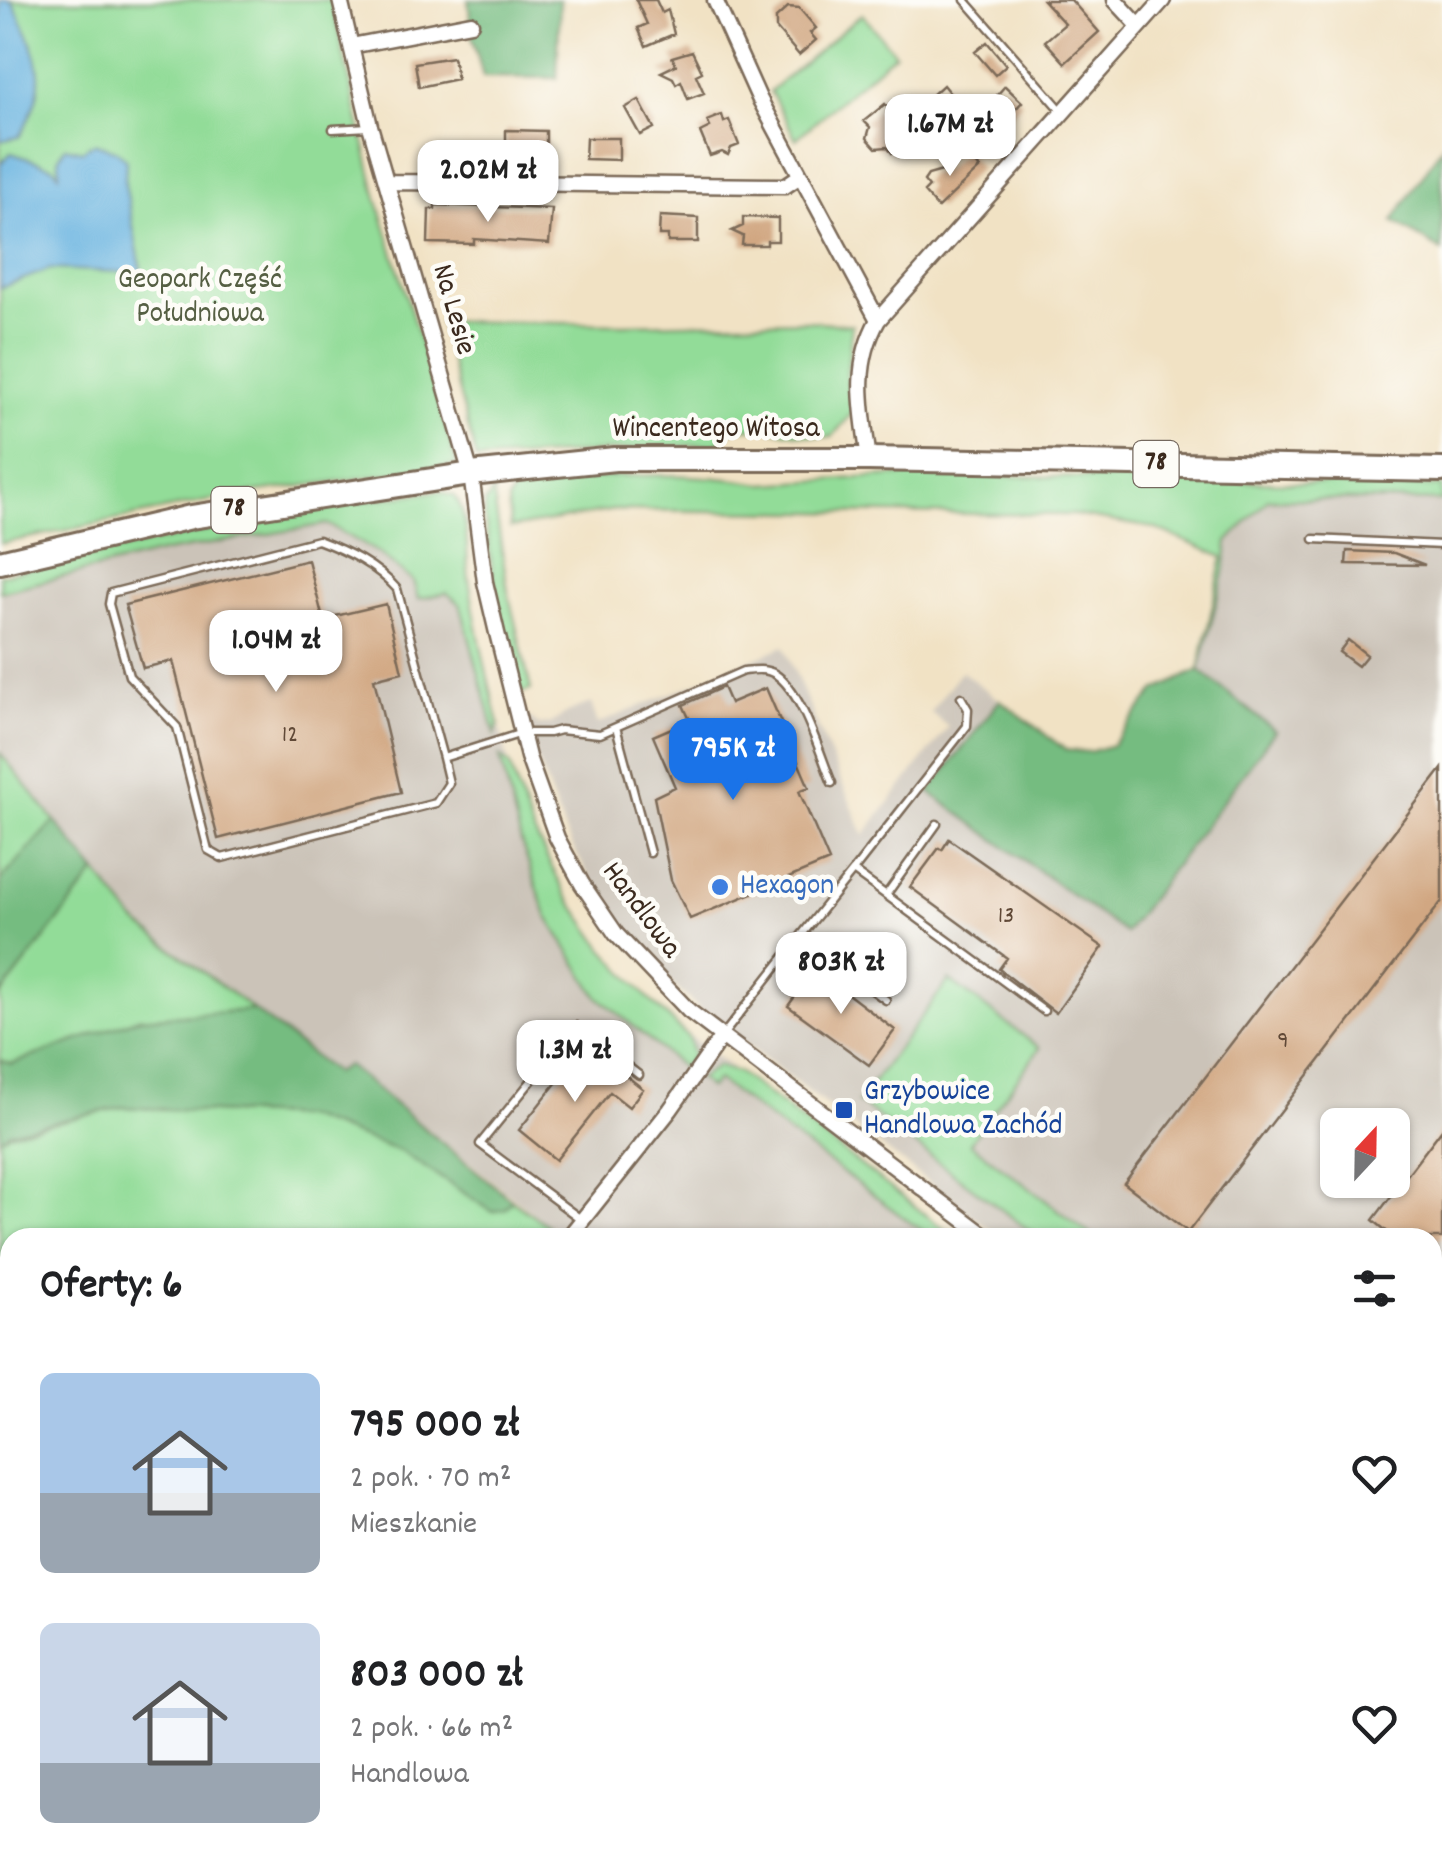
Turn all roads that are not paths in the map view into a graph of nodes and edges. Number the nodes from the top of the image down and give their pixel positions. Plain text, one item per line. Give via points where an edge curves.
1 (340, 0) edge
2 (715, 0) edge
3 (966, 0) edge
4 (1116, 0) edge
5 (1163, 0) edge
6 (471, 23) dead end
7 (1139, 26) junction
8 (351, 46) junction
9 (1063, 112) junction
10 (370, 126) junction
11 (333, 128) dead end
12 (800, 176) junction
13 (387, 182) junction
14 (878, 320) junction
15 (870, 458) junction
16 (1442, 470) edge
17 (471, 474) junction
18 (1314, 539) dead end
19 (1442, 544) edge
20 (0, 562) edge
21 (961, 696) dead end
22 (616, 727) junction
23 (522, 734) junction
24 (443, 758) junction
25 (832, 783) dead end
26 (938, 824) dead end
27 (650, 854) dead end
28 (854, 871) junction
29 (886, 896) junction
30 (800, 937) junction
31 (886, 1000) dead end
32 (1044, 1011) dead end
33 (722, 1036) junction
34 (638, 1075) dead end
35 (582, 1220) junction
36 (576, 1228) edge
37 (975, 1228) edge

1 - 8 street, Na Lesie
2 - 12 street
3 - 9 lane
4 - 7 street
5 - 7 street
6 - 8 street
7 - 9 street
8 - 10 street, Na Lesie
9 - 14 street
10 - 11 lane
10 - 13 street, Na Lesie
12 - 13 street via 785,186
12 - 14 street
13 - 17 street, Na Lesie
14 - 15 street via 860,379
15 - 16 main road, Wincentego Witosa / 78
15 - 17 main road, Wincentego Witosa / 78 via 614,459
17 - 20 main road, Wincentego Witosa / 78 via 191,518
17 - 23 street, Handlowa via 486,582
18 - 19 lane
21 - 28 lane via 967,726
22 - 23 lane via 600,734
22 - 25 lane via 743,671 761,670 794,694
22 - 27 lane
23 - 24 lane
23 - 33 street, Handlowa via 539,795 582,884 628,950
24 - 24 lane via 396,589 344,550 318,540 111,593 129,676 177,726 208,850 222,858 436,803 449,783
26 - 29 lane
28 - 29 lane
28 - 30 lane
29 - 32 lane
30 - 31 lane
30 - 33 lane
33 - 35 street
33 - 37 street, Handlowa
34 - 35 lane via 576,1026 480,1144
35 - 36 street

